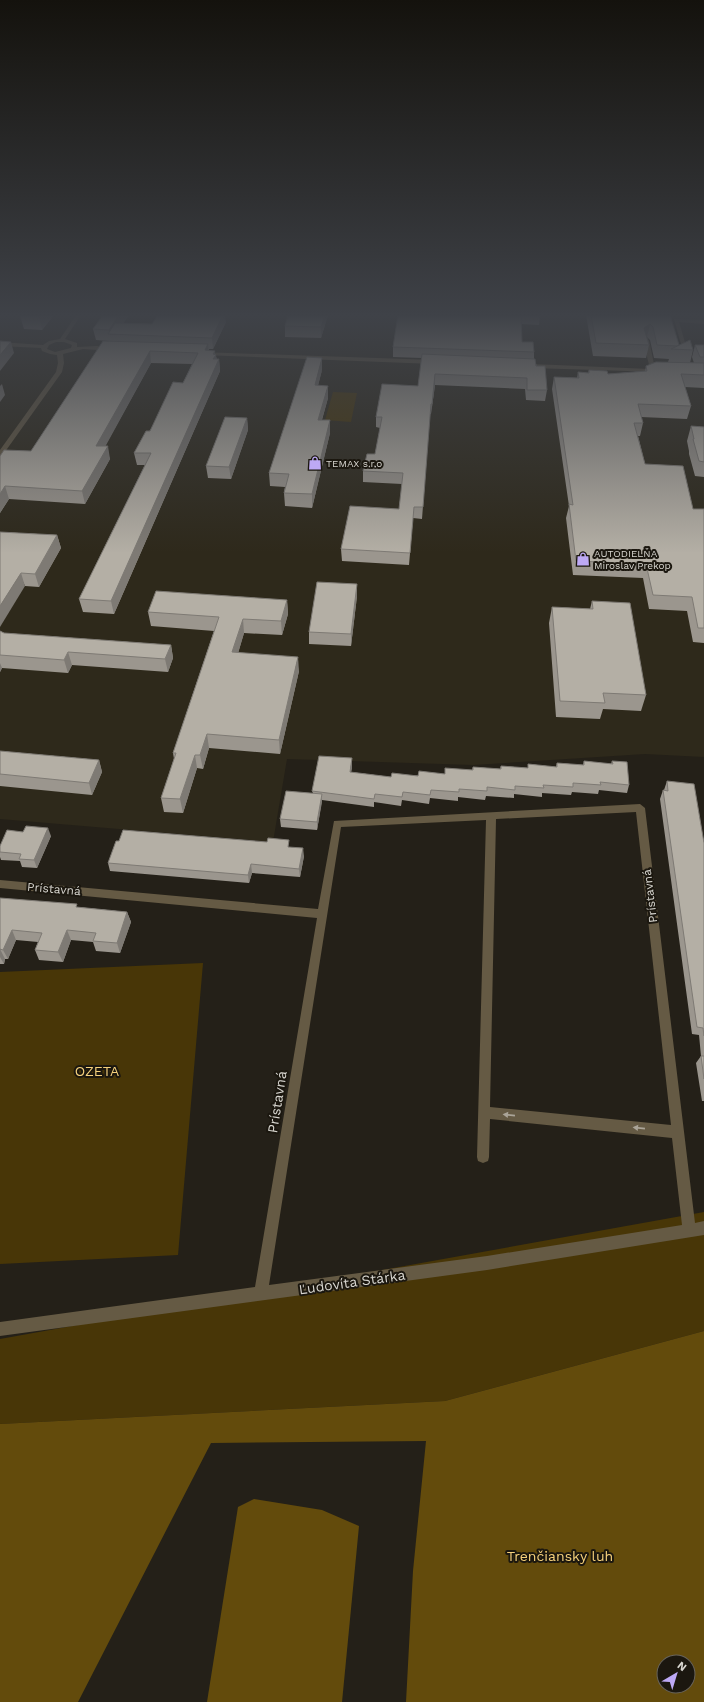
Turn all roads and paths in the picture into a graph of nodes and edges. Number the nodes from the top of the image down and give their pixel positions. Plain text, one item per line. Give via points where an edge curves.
1 (43, 394) edge
2 (0, 455) edge
3 (491, 816) junction
4 (0, 884) edge
5 (323, 914) junction
6 (484, 1112) junction
7 (677, 1132) junction
8 (483, 1157) dead end
9 (704, 1228) edge
10 (689, 1230) junction
11 (262, 1294) junction
12 (0, 1329) edge

1 - 2 street
3 - 5 street, Prístavná via 337,824
3 - 6 street
3 - 7 street, Prístavná via 640,808
4 - 5 street, Prístavná
5 - 11 street, Prístavná
7 -> 6 street
6 - 8 street
7 - 10 street, Prístavná
9 - 10 street, Ľudovíta Stárka
10 - 11 street, Ľudovíta Stárka via 487,1263
11 - 12 street, Ľudovíta Stárka

